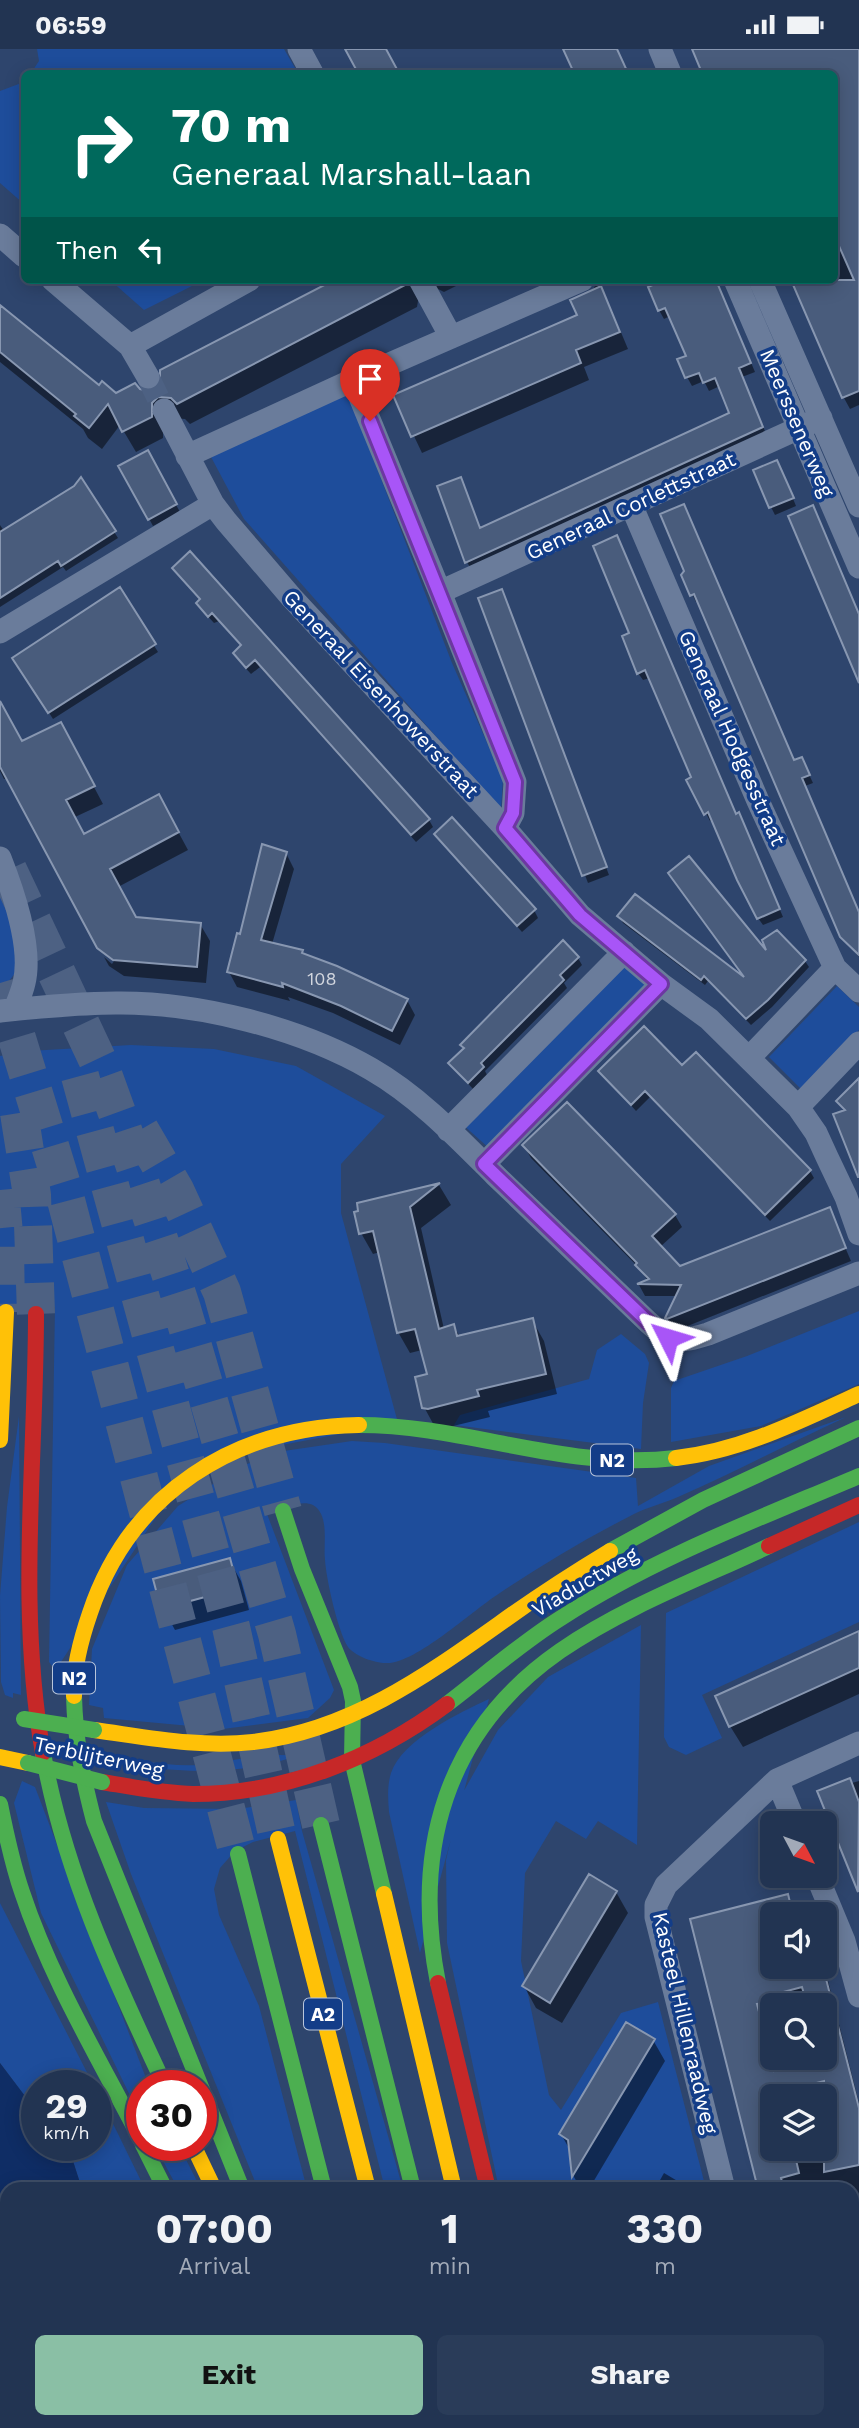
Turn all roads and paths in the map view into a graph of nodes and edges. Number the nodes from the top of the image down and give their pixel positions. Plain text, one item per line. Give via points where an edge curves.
1 (299, 49) edge
2 (660, 49) edge
3 (310, 70) edge
4 (669, 70) edge
5 (0, 235) edge
6 (21, 252) edge
7 (58, 284) edge
8 (242, 284) edge
9 (422, 284) edge
10 (573, 284) edge
11 (737, 284) edge
12 (761, 284) edge
13 (451, 337) junction
14 (130, 346) junction
15 (148, 377) tunnel mouth
16 (353, 380) junction
17 (164, 410) tunnel mouth
18 (811, 423) junction
19 (187, 456) junction
20 (213, 504) junction
21 (859, 506) edge
22 (632, 507) junction
23 (859, 567) edge
24 (440, 592) junction
25 (0, 632) edge
26 (505, 828) junction
27 (0, 858) edge
28 (624, 952) junction
29 (835, 968) junction
30 (661, 984) junction
31 (859, 991) edge
32 (8, 1010) edge
33 (859, 1043) edge
34 (750, 1057) junction
35 (798, 1107) junction
36 (448, 1130) junction
37 (484, 1164) junction
38 (859, 1234) edge
39 (859, 1273) edge
40 (6, 1312) dead end
41 (36, 1314) tunnel mouth
42 (859, 1394) edge
43 (859, 1428) edge
44 (0, 1440) edge
45 (859, 1476) edge
46 (859, 1505) edge
47 (283, 1511) tunnel mouth
48 (353, 1716) junction
49 (18, 1718) dead end
50 (859, 1743) edge
51 (0, 1757) edge
52 (352, 1760) junction
53 (777, 1780) junction
54 (0, 1804) edge
55 (790, 1811) edge
56 (321, 1825) tunnel mouth
57 (278, 1839) tunnel mouth
58 (238, 1854) tunnel mouth
59 (824, 1888) edge
60 (852, 1938) edge
61 (859, 1996) edge
62 (158, 2070) edge
63 (126, 2111) edge
64 (151, 2161) edge
65 (201, 2161) edge
66 (162, 2182) edge
67 (211, 2182) edge
68 (239, 2182) edge
69 (322, 2182) edge
70 (366, 2182) edge
71 (411, 2182) edge
72 (452, 2182) edge
73 (486, 2182) edge
74 (722, 2182) edge

1 - 3 street
2 - 4 street
5 - 6 street
7 - 14 street
8 - 14 street
9 - 13 street
10 - 13 street
11 - 18 street, Meerssenerweg
12 - 18 street, Meerssenerweg
13 - 16 street
14 - 15 street
16 - 19 street
16 - 24 street
17 - 19 street, Generaal Eisenhowerstraat
18 - 21 street, Meerssenerweg
18 - 22 street, Generaal Corlettstraat
18 - 23 street, Meerssenerweg
19 - 20 street, Generaal Eisenhowerstraat
20 - 25 street
20 - 26 street, Generaal Eisenhowerstraat via 292,598
22 - 24 street, Generaal Corlettstraat
22 - 29 street, Generaal Hodgesstraat
24 - 26 street via 515,782 513,813
26 - 28 street, Generaal Eisenhowerstraat via 580,915
27 - 32 street via 16,901 24,944 25,982
28 - 30 street, Generaal Eisenhowerstraat
28 - 36 street
29 - 31 street
29 - 34 street
30 - 34 street, Generaal Eisenhowerstraat
30 - 37 street
32 - 36 street via 118,1003 255,1022 304,1037 371,1069
33 - 35 street
34 - 35 street, Generaal Eisenhowerstraat
35 - 38 street, Generaal Eisenhowerstraat via 828,1157
36 - 37 street
37 - 39 street via 648,1322 675,1341 708,1334
40 - 44 main road
41 - 62 main road, N2 via 30,1606 40,1738 80,1893
42 - 68 main road, N2 via 750,1441 700,1455 663,1459 576,1458 382,1426 338,1425 291,1432 205,1465 162,1498 125,1540 90,1607 78,1651 71,1700 77,1756 107,1856
43 - 48 main road, Viaductweg via 669,1517 542,1593 416,1682
45 - 52 main road, Viaductweg via 681,1552 579,1607 418,1724
46 - 73 main road via 653,1600 560,1652 511,1692 457,1765 435,1827 431,1940
47 - 48 main road via 349,1682
48 - 49 main road, Terblijterweg, bridge via 286,1736 197,1743
48 - 52 main road
50 - 53 street, Kasteel Hillenraadweg
51 - 52 main road, Terblijterweg, bridge via 156,1793 215,1795 302,1779
52 - 72 main road
53 - 55 street
53 - 74 street, Kasteel Hillenraadweg via 666,1885 656,1905
54 - 63 main road via 17,1882 40,1943
56 - 71 main road
57 - 70 main road, A2
58 - 69 main road, A2
59 - 60 street
60 - 61 street
64 - 66 main road
65 - 67 main road

